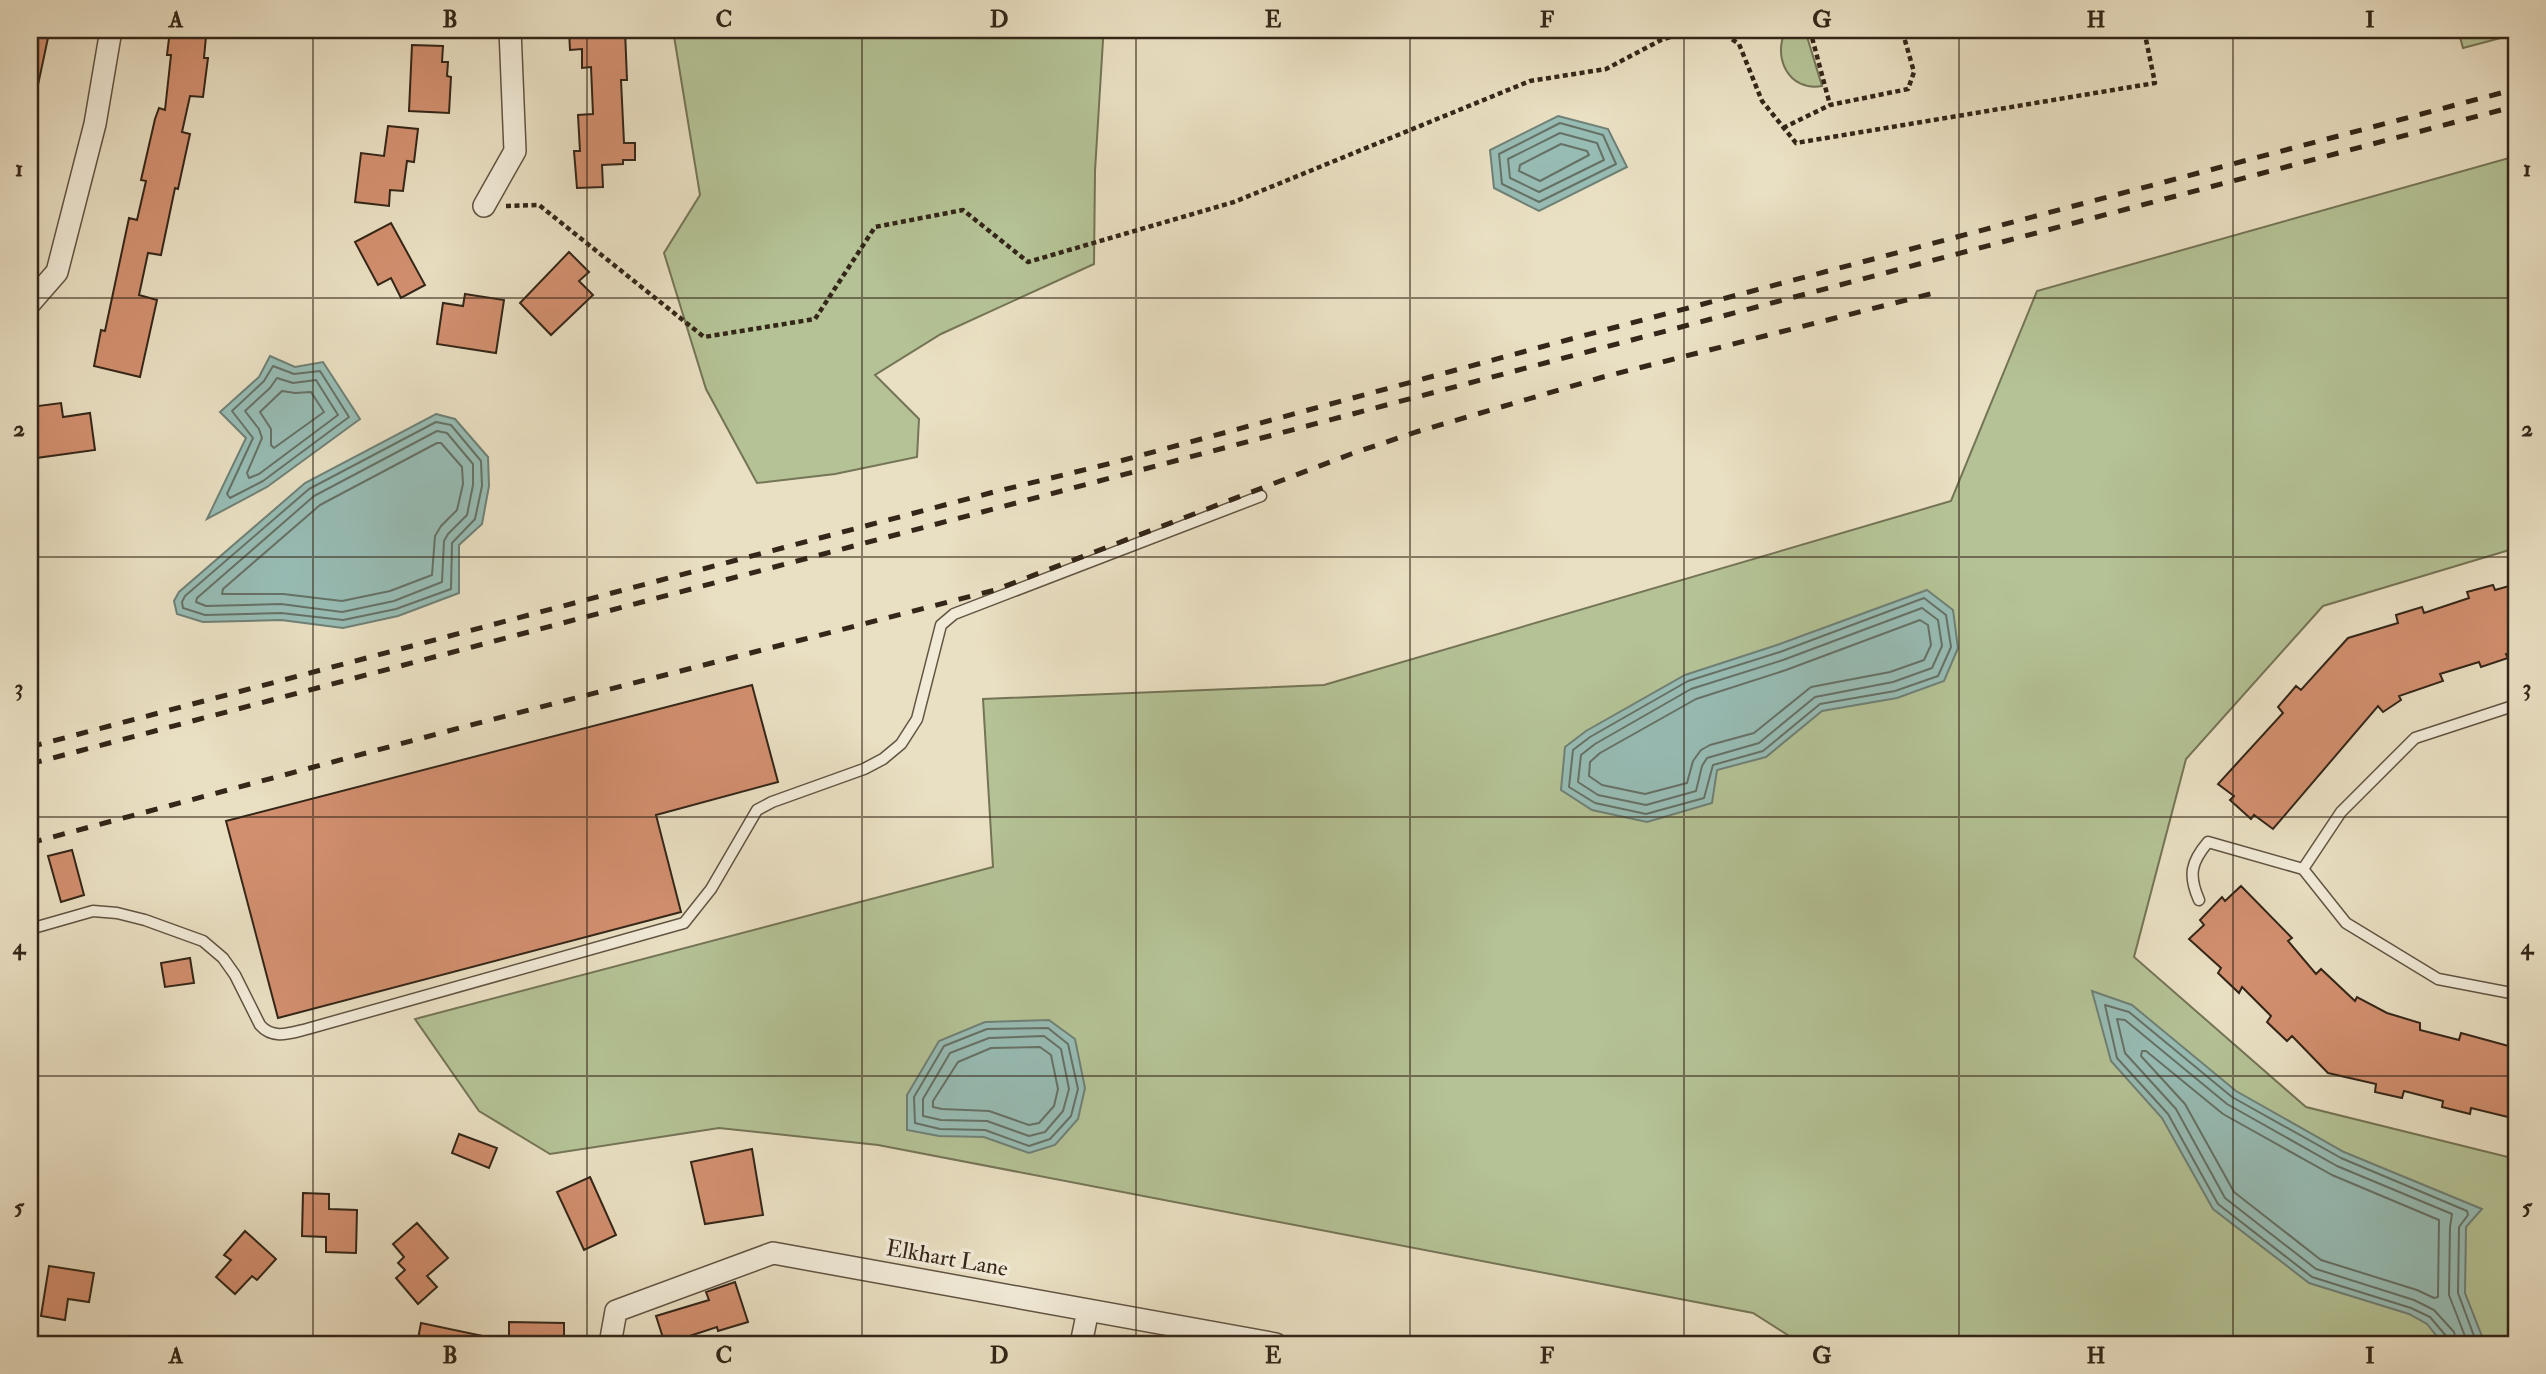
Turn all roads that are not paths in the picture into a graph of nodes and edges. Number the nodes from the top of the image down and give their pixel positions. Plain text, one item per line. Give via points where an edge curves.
1 (111, 30) edge
2 (510, 30) edge
3 (484, 206) road end
4 (30, 303) edge
5 (1261, 496) dead end
6 (2516, 705) edge
7 (2303, 869) junction
8 (2199, 900) dead end
9 (30, 929) edge
10 (2516, 994) edge
11 (1088, 1310) junction
12 (610, 1344) edge
13 (1081, 1344) edge
14 (1276, 1344) edge

1 - 4 street via 97,113 57,272
2 - 3 street via 515,151
5 - 9 lane via 954,614 941,625 917,719 901,744 864,769 757,810 711,889 684,923 307,1029 275,1034 260,1025 223,958 203,941 145,920 93,911
6 - 7 lane via 2416,738 2342,812
7 - 8 lane via 2208,842 2197,856 2191,881
7 - 10 lane via 2346,923 2438,979
11 - 12 street, Elkhart Lane via 773,1253 617,1311
11 - 13 street
11 - 14 street, Elkhart Lane

